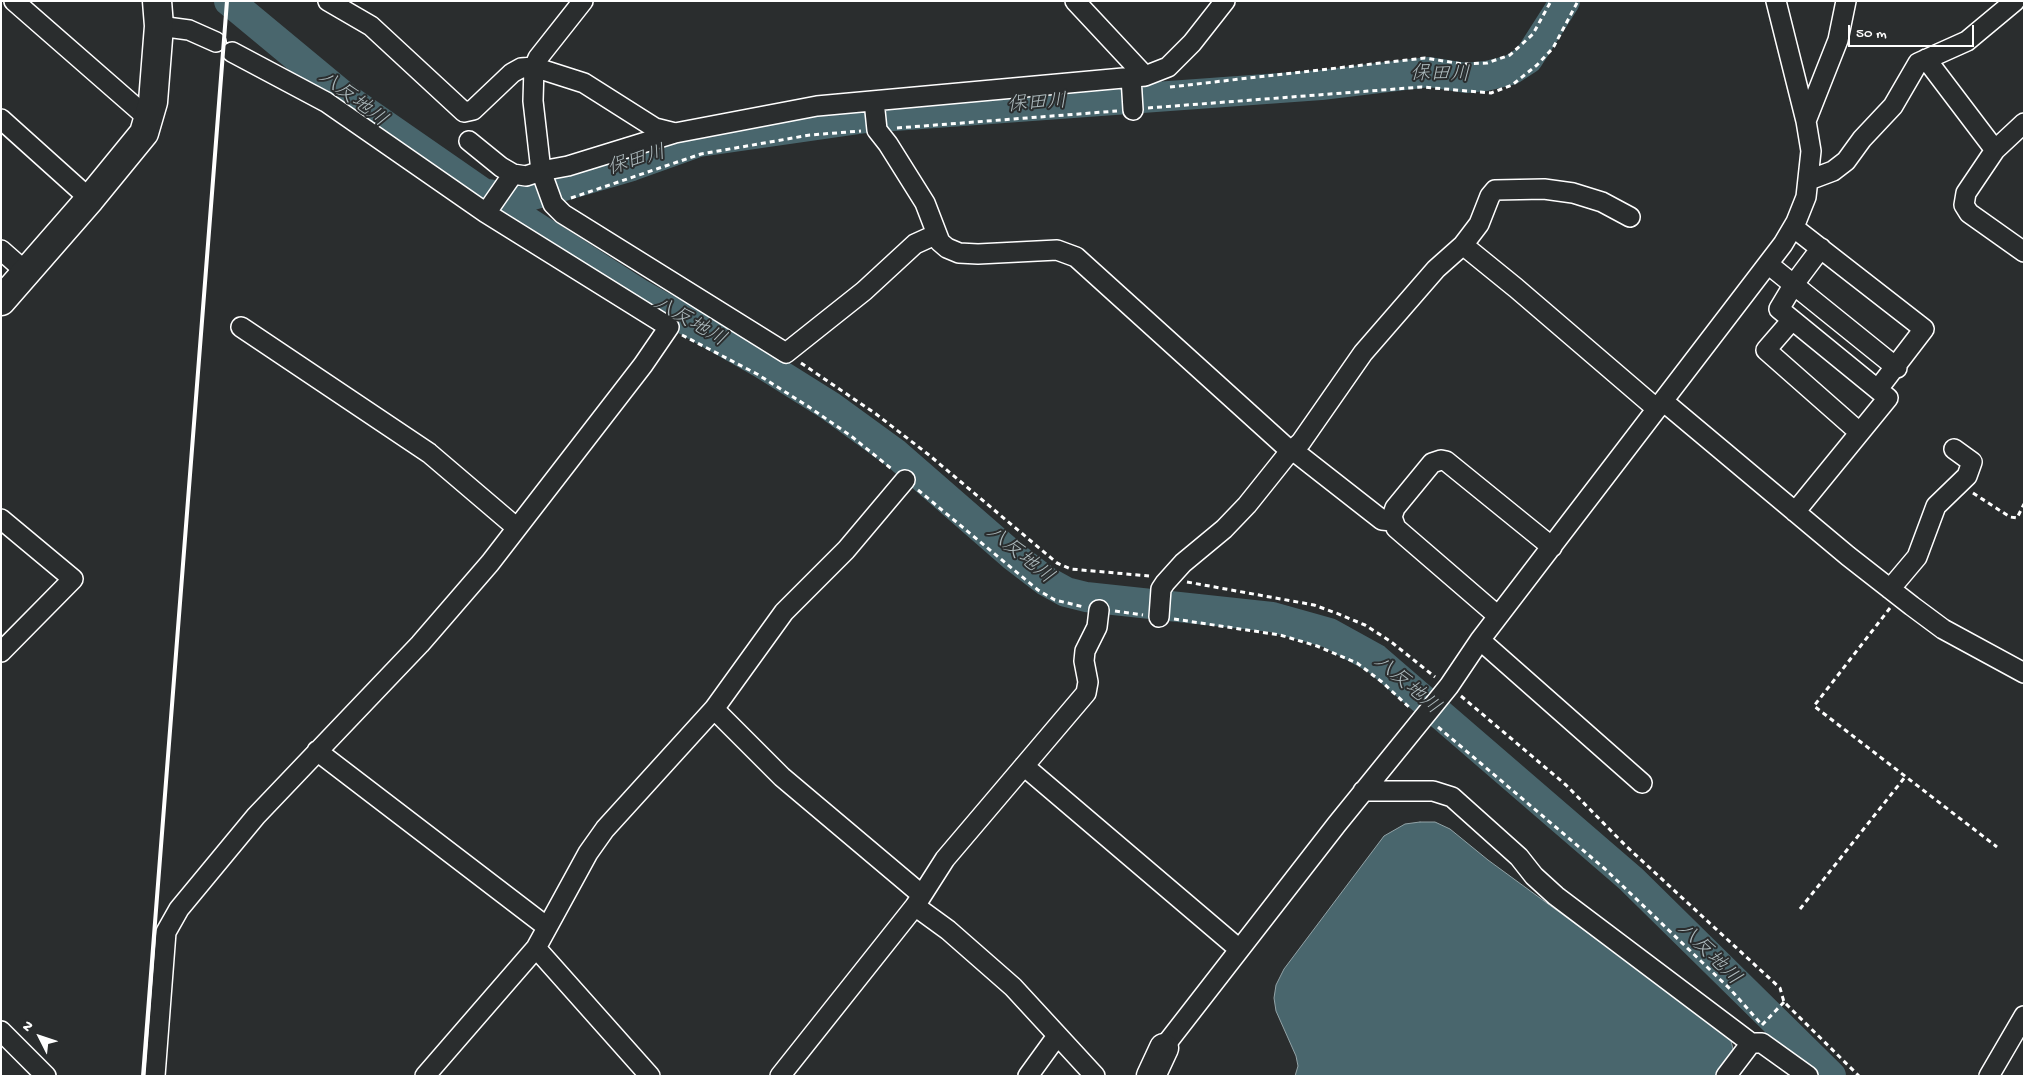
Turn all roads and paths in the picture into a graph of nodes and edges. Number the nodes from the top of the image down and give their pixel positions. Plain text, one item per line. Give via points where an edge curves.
1 (14, 1) edge
2 (328, 1) edge
3 (583, 1) edge
4 (1075, 1) edge
5 (1225, 1) edge
6 (1551, 1) edge
7 (1578, 1) edge
8 (1776, 1) edge
9 (1846, 1) edge
10 (2015, 1) edge
11 (158, 13) edge
12 (216, 42) dead end
13 (232, 52) dead end
14 (1926, 59) junction
15 (534, 67) junction
16 (1134, 92) junction
17 (875, 116) junction
18 (1, 119) edge
19 (149, 119) junction
20 (1806, 121) junction
21 (2024, 123) edge
22 (675, 133) junction
23 (469, 142) dead end
24 (1995, 150) junction
25 (541, 171) junction
26 (1809, 180) junction
27 (509, 182) junction
28 (90, 199) junction
29 (553, 204) junction
30 (488, 210) junction
31 (1630, 217) dead end
32 (1793, 227) junction
33 (937, 234) junction
34 (1463, 246) junction
35 (1821, 248) junction
36 (1, 250) edge
37 (2024, 252) edge
38 (1768, 264) junction
39 (26, 272) junction
40 (1794, 284) junction
41 (1, 301) edge
42 (1792, 320) junction
43 (241, 327) dead end
44 (669, 328) junction
45 (786, 353) junction
46 (1897, 368) junction
47 (1878, 389) junction
48 (1660, 405) junction
49 (1859, 432) junction
50 (1954, 448) dead end
51 (1292, 451) junction
52 (906, 480) junction
53 (1960, 484) junction
54 (2024, 504) edge
55 (1795, 512) junction
56 (1, 519) edge
57 (1392, 522) junction
58 (517, 528) junction
59 (1552, 547) junction
60 (1165, 586) junction
61 (1894, 592) junction
62 (1099, 610) junction
63 (1159, 614) junction
64 (1498, 616) junction
65 (1480, 640) junction
66 (1, 652) edge
67 (2024, 674) edge
68 (1446, 690) junction
69 (714, 709) junction
70 (1424, 716) junction
71 (317, 751) junction
72 (1024, 766) junction
73 (1905, 776) junction
74 (1642, 783) dead end
75 (1363, 791) junction
76 (1997, 847) dead end
77 (918, 901) junction
78 (1800, 909) dead end
79 (547, 927) junction
80 (536, 948) junction
81 (1239, 949) junction
82 (1784, 1003) junction
83 (2024, 1016) edge
84 (1764, 1023) dead end
85 (1, 1031) edge
86 (1768, 1032) dead end
87 (1057, 1036) junction
88 (1752, 1042) junction
89 (1164, 1048) junction
90 (46, 1076) edge
91 (155, 1076) edge
92 (425, 1076) edge
93 (650, 1076) edge
94 (780, 1076) edge
95 (1028, 1076) edge
96 (1094, 1076) edge
97 (1141, 1076) edge
98 (1151, 1076) edge
99 (1726, 1076) edge
100 (1808, 1076) edge
101 (1859, 1076) edge
102 (1989, 1076) edge

1 - 19 street
2 - 15 street via 371,26 464,112 473,110 512,73
3 - 15 street
4 - 16 street
5 - 16 street via 1192,43 1168,67
6 - 16 path via 1533,34 1510,55 1486,63 1462,64 1424,58
7 - 16 path via 1553,48 1537,65 1512,84 1491,93 1422,87
8 - 20 street
9 - 20 street via 1838,40
10 - 14 street via 1967,41
11 - 12 street
11 - 19 street via 153,102
13 - 30 street via 326,102
14 - 24 street
14 - 26 street via 1918,63 1893,106 1846,161 1833,171
15 - 22 street via 584,83 655,128
15 - 25 street via 533,101
16 - 17 street
16 - 17 path
17 - 22 street via 817,106
17 - 29 path via 810,136 701,154
17 - 33 street via 888,144 925,203
18 - 28 street
19 - 28 street via 134,145
20 - 26 street via 1811,151
21 - 24 street
22 - 25 street via 568,166
23 - 27 street via 501,167
24 - 37 street via 1966,193 1964,205 1969,213
25 - 27 street
25 - 29 street
26 - 32 street via 1806,197
27 - 30 street
28 - 39 street
29 - 45 street via 571,220
30 - 44 street
31 - 34 street via 1602,202 1573,193 1544,188 1495,190 1479,224
32 - 35 street
32 - 38 street
33 - 45 street via 914,244 864,291
33 - 51 street via 940,242 959,253 1057,250 1076,257
34 - 48 street
34 - 51 street via 1436,269 1363,353
35 - 40 street
35 - 46 street via 1924,329
36 - 39 street
38 - 40 street
38 - 48 street
39 - 41 street
40 - 42 street via 1779,309
40 - 46 street
42 - 47 street
42 - 49 street via 1766,350
43 - 58 street via 429,452
44 - 52 path via 757,374 801,402 851,436
44 - 58 street
45 - 60 path via 930,455 1057,563
46 - 47 street
47 - 49 street via 1888,398
48 - 55 street
48 - 59 street
49 - 55 street
50 - 53 street via 1972,462
51 - 57 street via 1382,520
51 - 60 street via 1224,529 1183,563
52 - 62 path via 1038,590 1055,600
52 - 69 street via 846,550 784,612
53 - 54 path via 2010,517 2017,518
53 - 61 street via 1936,506 1917,557
55 - 61 street
56 - 66 street via 72,579
57 - 59 street via 1395,508 1436,459 1446,461
57 - 64 street
58 - 71 street via 420,644
59 - 64 street
60 - 63 street
60 - 68 path via 1228,591 1314,605 1336,613 1373,631
61 - 67 street via 1944,629
61 - 73 path via 1814,706
62 - 63 path
62 - 72 street via 1097,627 1085,651 1086,693
63 - 70 path via 1280,635 1317,646 1357,663
64 - 65 street
65 - 68 street
65 - 74 street
68 - 70 street
68 - 82 path via 1566,785 1626,846 1780,988
69 - 77 street
69 - 79 street via 605,829
70 - 75 street
70 - 86 path via 1605,869 1730,990
71 - 79 street
71 - 91 street via 256,816 178,909 166,932
72 - 77 street via 945,859
72 - 81 street
73 - 76 path
73 - 78 path
75 - 81 street
75 - 88 street via 1433,791 1452,798 1519,857 1556,896
77 - 87 street via 1013,987
77 - 94 street
79 - 80 street
80 - 92 street
80 - 93 street
81 - 89 street
82 - 84 path
82 - 101 path
83 - 102 street
85 - 90 street
87 - 95 street
87 - 96 street
88 - 99 street
88 - 100 street via 1762,1043
89 - 97 street
89 - 98 street

